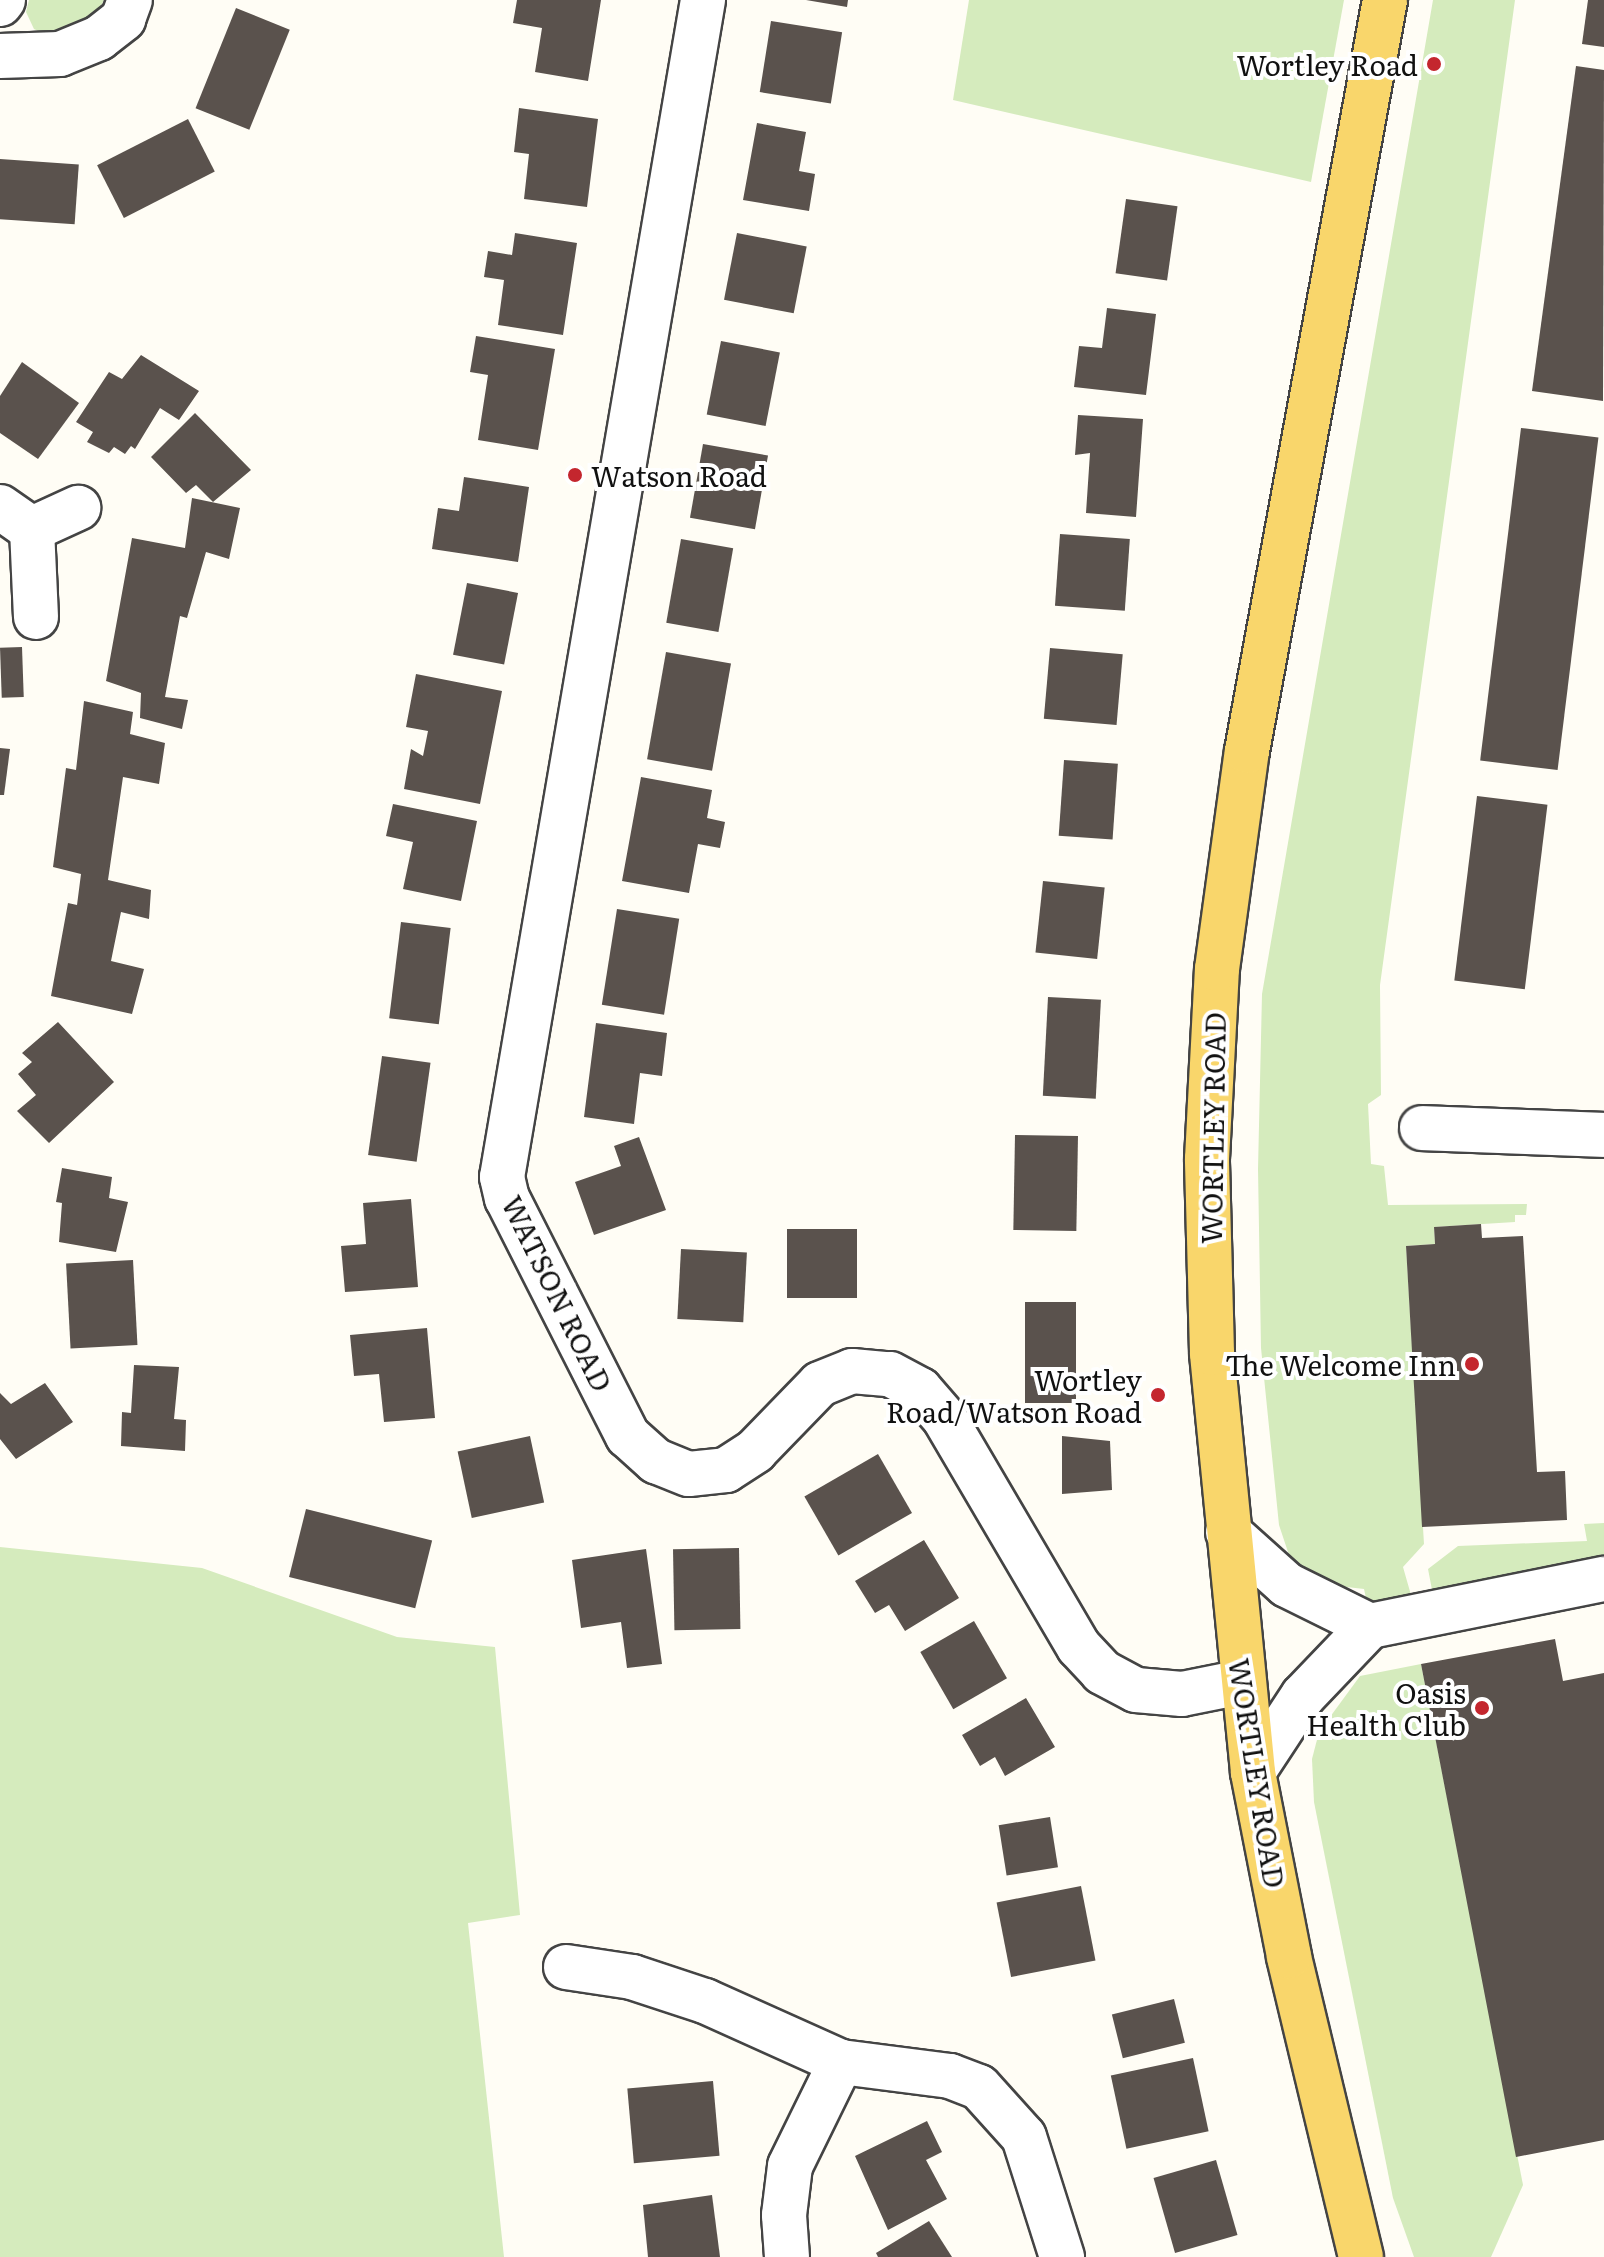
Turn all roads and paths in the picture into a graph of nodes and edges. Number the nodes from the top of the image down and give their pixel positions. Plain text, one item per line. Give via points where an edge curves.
1 (130, 0) edge
2 (703, 0) edge
3 (1385, 0) edge
4 (0, 56) edge
5 (78, 508) dead end
6 (16, 518) edge
7 (36, 617) dead end
8 (1422, 1128) dead end
9 (1604, 1135) edge
10 (1228, 1532) junction
11 (1604, 1579) edge
12 (1370, 1626) junction
13 (1242, 1682) junction
14 (1253, 1772) junction
15 (566, 1967) dead end
16 (841, 2062) junction
17 (787, 2257) edge
18 (1062, 2257) edge
19 (1361, 2257) edge

1 - 4 street via 123,19 86,43 60,54
2 - 13 street, WATSON ROAD via 502,1177 507,1198 628,1436 656,1461 689,1474 726,1470 755,1451 820,1384 852,1371 890,1374 920,1390 945,1419 1079,1647 1102,1672 1136,1690 1182,1694
3 - 10 main road, WORTLEY ROAD via 1247,751 1217,969 1207,1159 1212,1353
5 - 6 street
6 - 7 street
8 - 9 street
10 - 12 street via 1287,1585
10 - 13 main road, WORTLEY ROAD
11 - 12 street
12 - 14 street via 1303,1696
13 - 14 main road, WORTLEY ROAD
14 - 19 main road, WORTLEY ROAD via 1289,1956
15 - 16 street via 632,1977 705,2001
16 - 17 street via 790,2166 784,2215
16 - 18 street via 950,2076 979,2087 1003,2108 1024,2137 1040,2177

